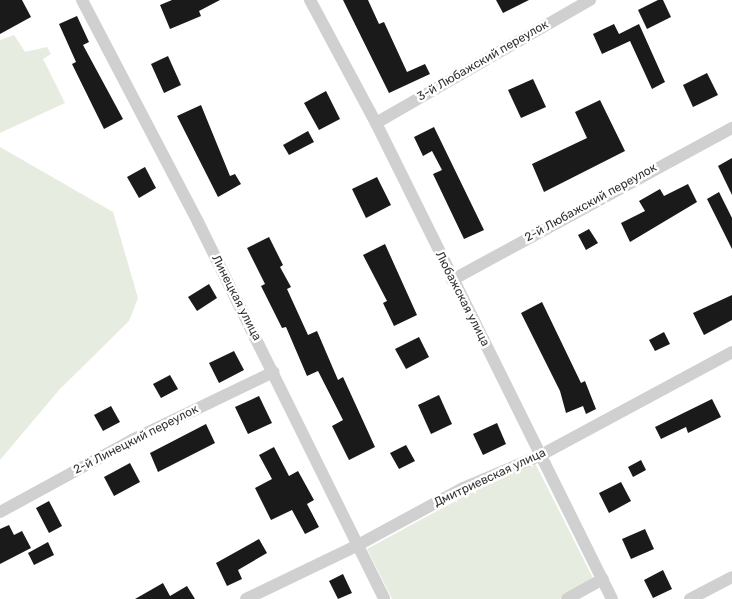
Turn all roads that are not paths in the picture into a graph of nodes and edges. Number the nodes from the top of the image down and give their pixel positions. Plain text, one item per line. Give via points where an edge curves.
1 (82, 0) edge
2 (310, 0) edge
3 (590, 0) edge
4 (376, 123) junction
5 (732, 128) edge
6 (452, 280) junction
7 (732, 352) edge
8 (273, 372) junction
9 (541, 455) junction
10 (0, 512) edge
11 (358, 545) junction
12 (732, 577) edge
13 (603, 579) junction
14 (246, 599) edge
15 (384, 599) edge
16 (567, 599) edge
17 (612, 599) edge
18 (690, 599) edge

1 - 8 street, Линецкая улица
2 - 4 street, Любажская улица
3 - 4 street, 3-й Любажский переулок
4 - 6 street, Любажская улица
5 - 6 street, 2-й Любажский переулок
6 - 9 street, Любажская улица
7 - 9 street, Дмитриевская улица
8 - 10 street, 2-й Линецкий переулок via 132,440
8 - 11 street, Линецкая улица
9 - 11 street, Дмитриевская улица via 463,488
9 - 13 street, Любажская улица
11 - 14 street, Дмитриевская улица
11 - 15 street, Линецкая улица
12 - 18 street
13 - 16 street
13 - 17 street, Любажская улица

